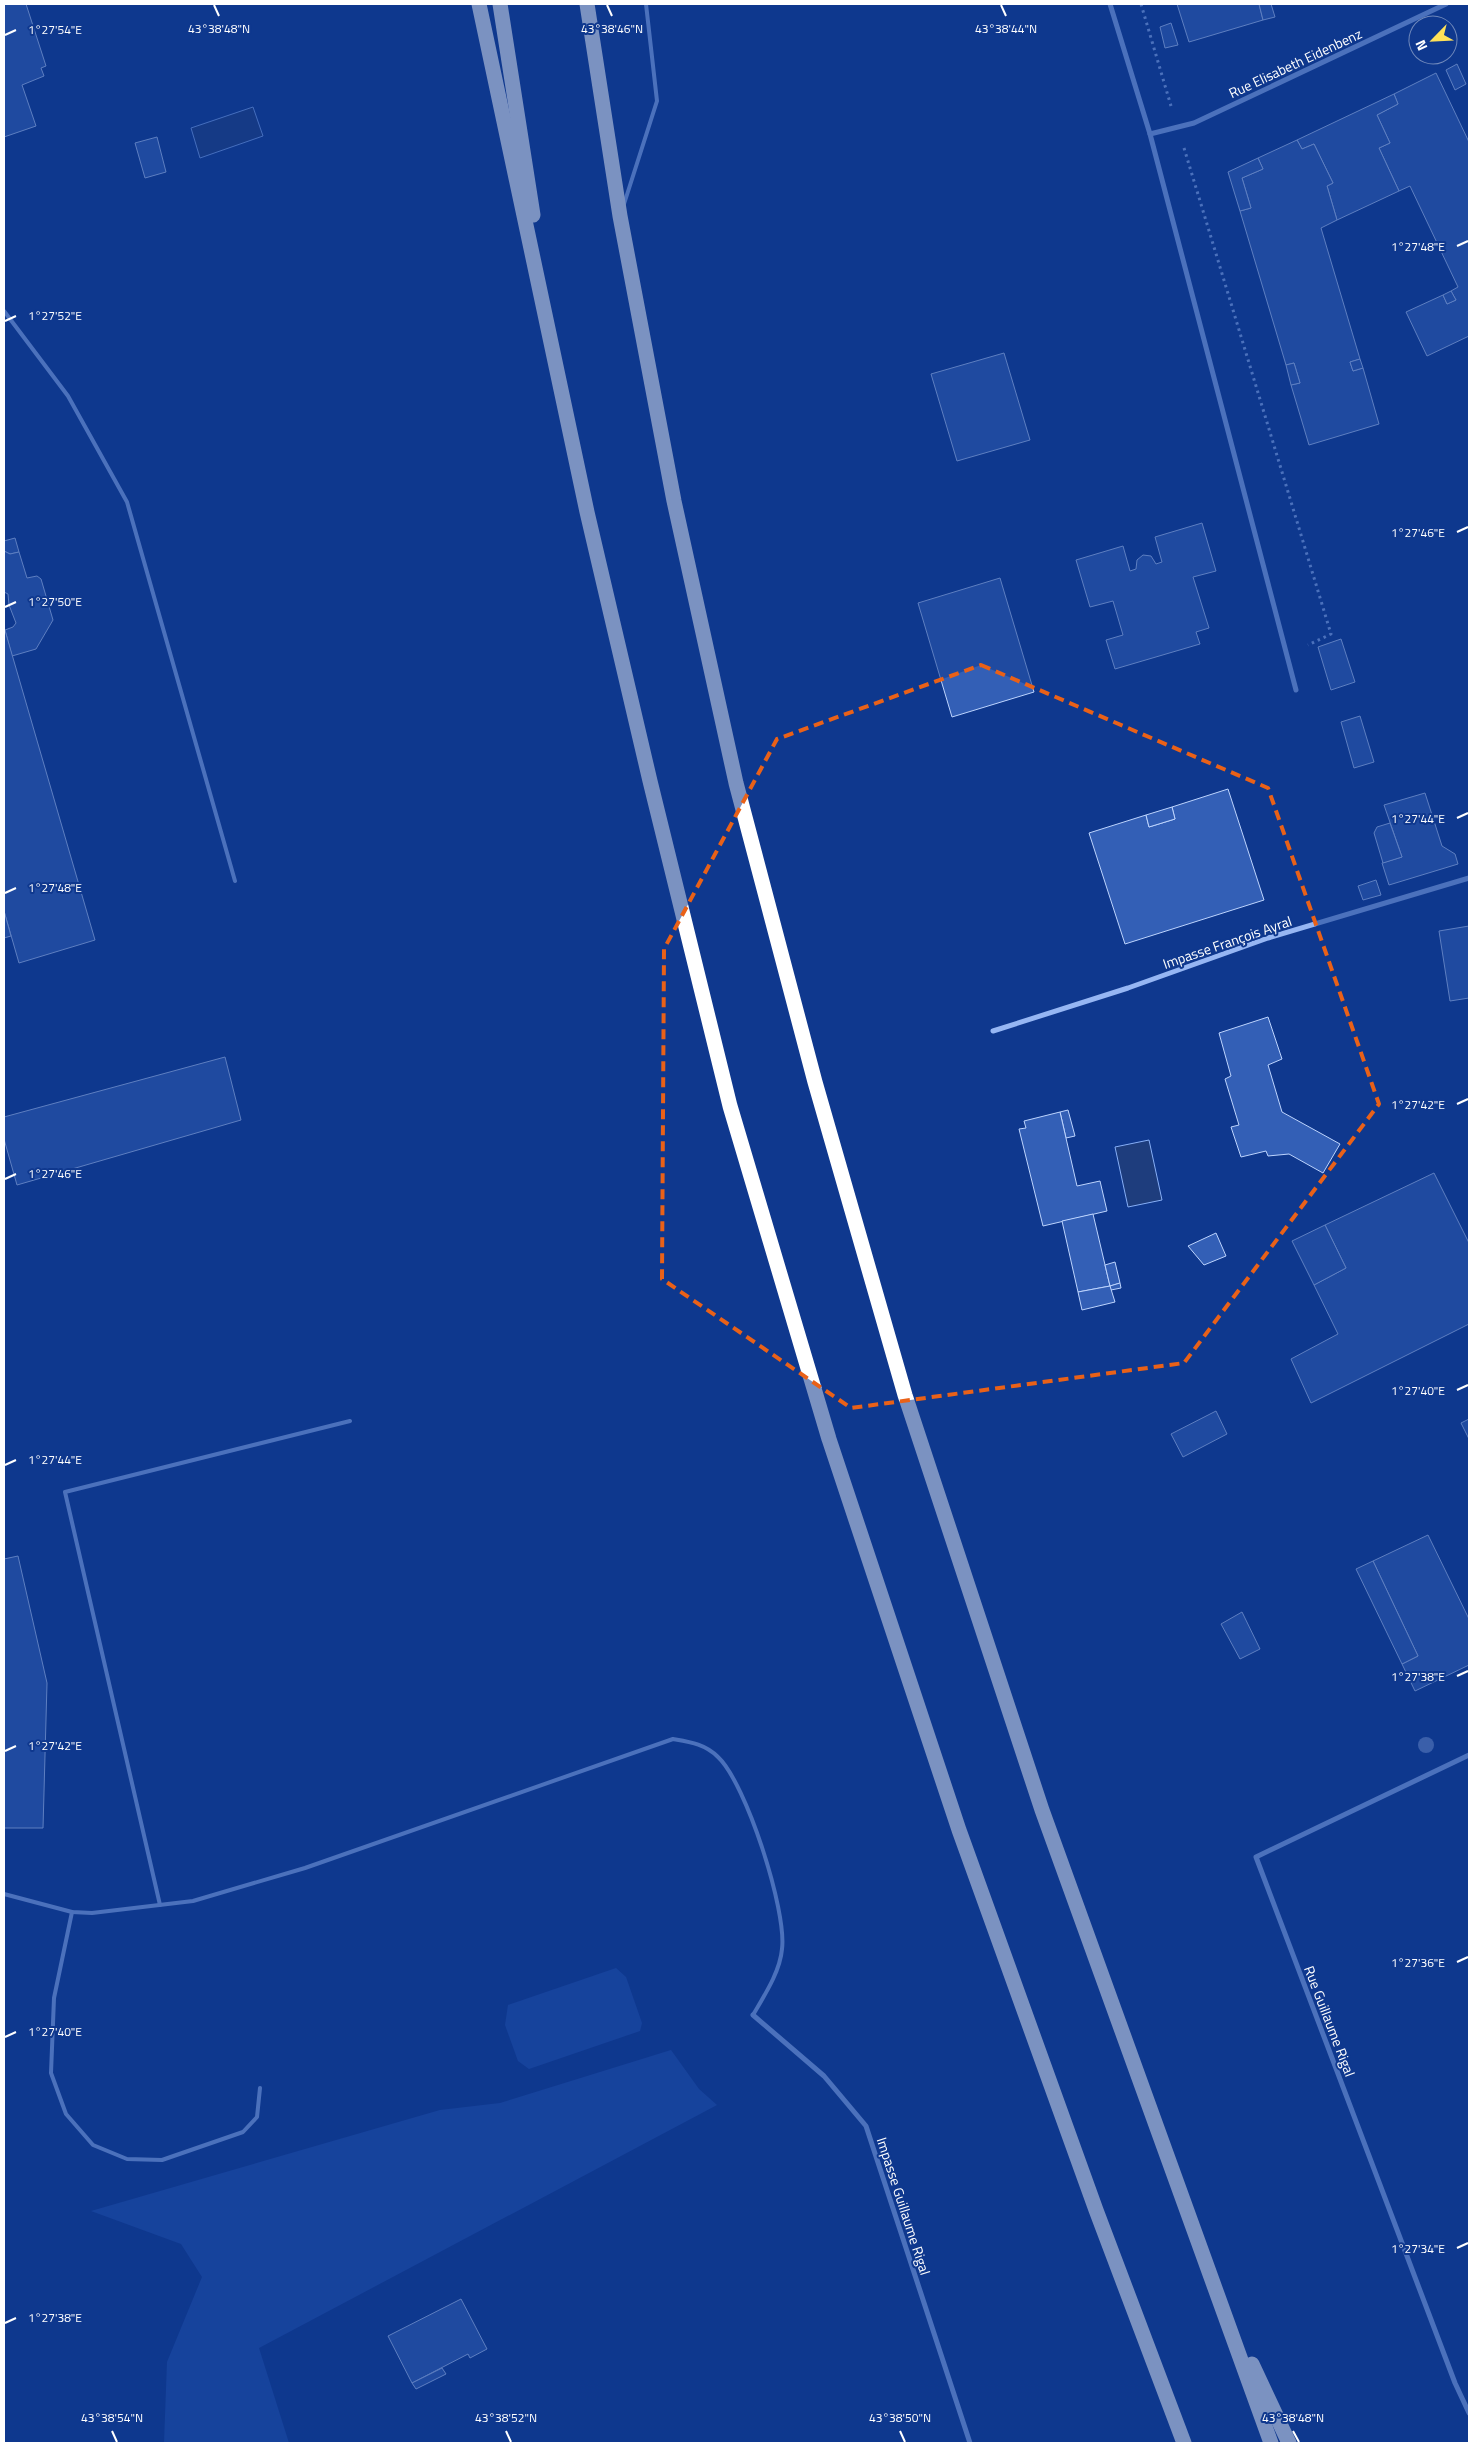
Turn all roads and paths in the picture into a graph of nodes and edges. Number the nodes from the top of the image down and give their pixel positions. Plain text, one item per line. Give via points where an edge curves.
1 (479, 4) edge
2 (500, 4) edge
3 (587, 4) edge
4 (646, 4) edge
5 (1110, 4) edge
6 (1140, 4) edge
7 (1446, 4) edge
8 (1177, 127) junction
9 (1150, 134) junction
10 (620, 216) junction
11 (4, 311) edge
12 (565, 401) junction
13 (1287, 656) junction
14 (1296, 690) dead end
15 (1469, 878) edge
16 (234, 881) dead end
17 (993, 1031) dead end
18 (350, 1421) dead end
19 (1469, 1755) edge
20 (4, 1894) edge
21 (160, 1906) junction
22 (72, 1912) junction
23 (753, 2016) joint
24 (260, 2088) dead end
25 (1209, 2272) junction
26 (1469, 2413) edge
27 (970, 2443) edge
28 (1184, 2443) edge
29 (1271, 2443) edge
30 (1289, 2443) edge

1 - 12 highway
2 - 12 highway
3 - 10 highway
4 - 10 lane via 657,101
5 - 9 street
6 - 8 path
7 - 8 street, Rue Elisabeth Eidenbenz via 1194,123
8 - 9 street, Rue Elisabeth Eidenbenz
8 - 13 path via 1331,634
9 - 13 street
10 - 25 highway via 674,501 736,783 847,1196 905,1395 1042,1810
11 - 16 lane via 68,396 127,502
12 - 28 highway via 587,512 730,1106 828,1439 959,1830
13 - 14 street
15 - 17 street, Impasse François Ayral via 1268,938 1128,988
18 - 21 lane via 65,1492
19 - 26 street, Rue Guillaume Rigal via 1256,1856
20 - 22 lane
21 - 22 lane
21 - 23 lane via 228,1892 296,1870 673,1739 697,1742 718,1757 736,1782 762,1851 781,1915 782,1950 770,1984
22 - 24 lane via 54,1998 51,2073 66,2114 93,2145 127,2160 162,2160 234,2136 257,2118
23 - 27 street, Impasse Guillaume Rigal via 824,2076 866,2126
25 - 29 highway
25 - 30 highway

